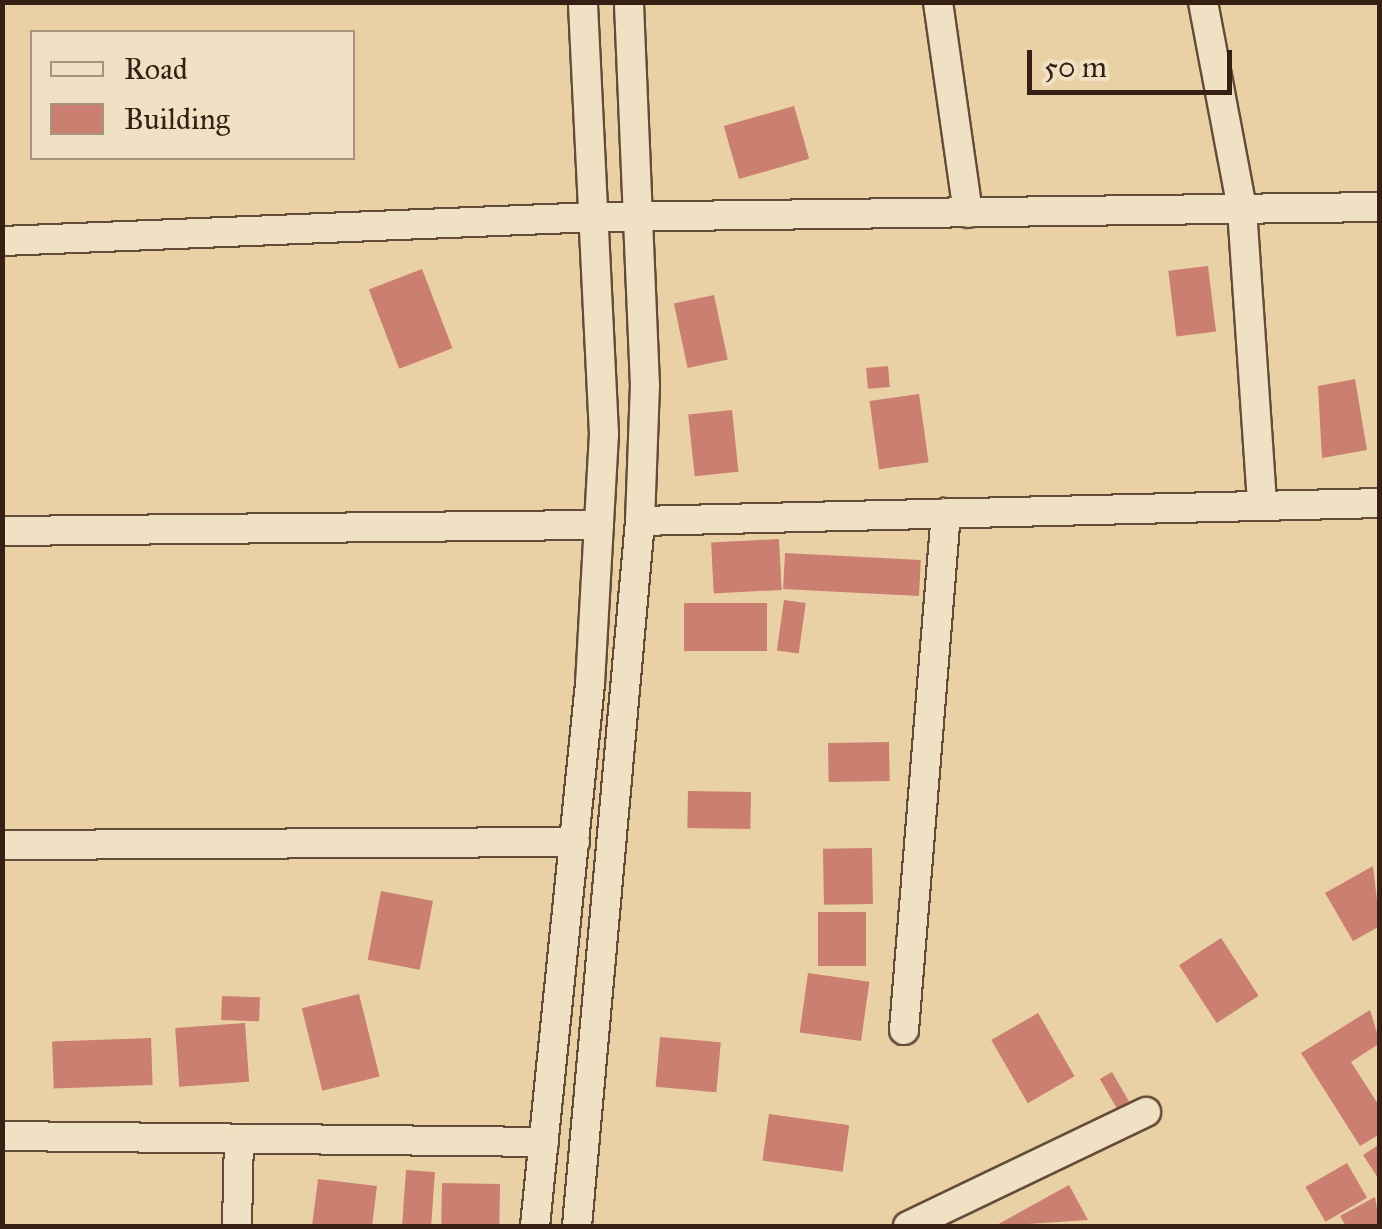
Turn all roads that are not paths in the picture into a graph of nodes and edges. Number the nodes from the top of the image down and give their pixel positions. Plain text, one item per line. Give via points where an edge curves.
1 (583, 2) edge
2 (629, 2) edge
3 (938, 2) edge
4 (1204, 2) edge
5 (1380, 208) edge
6 (1242, 209) junction
7 (968, 213) junction
8 (596, 216) junction
9 (637, 218) junction
10 (2, 241) edge
11 (1380, 502) edge
12 (1262, 506) junction
13 (946, 513) junction
14 (640, 520) junction
15 (599, 525) junction
16 (2, 531) edge
17 (590, 684) junction
18 (626, 687) junction
19 (575, 842) junction
20 (2, 845) edge
21 (904, 1030) dead end
22 (1146, 1112) dead end
23 (2, 1136) edge
24 (238, 1139) junction
25 (544, 1142) junction
26 (536, 1217) edge
27 (577, 1220) edge
28 (237, 1226) edge
29 (908, 1226) edge

1 - 8 street
2 - 9 street
3 - 7 street
4 - 6 street
5 - 6 street
6 - 7 street
6 - 12 street
7 - 9 street
8 - 9 street
8 - 10 street
8 - 15 street
9 - 14 street
11 - 12 street
12 - 13 street
13 - 14 street
13 - 21 street
14 - 18 street
15 - 16 street
15 - 17 street
17 - 18 street
17 - 19 street
18 - 27 street
19 - 20 street
19 - 25 street
22 - 29 street
23 - 24 street
24 - 25 street
24 - 28 street
25 - 26 street
26 - 27 street

